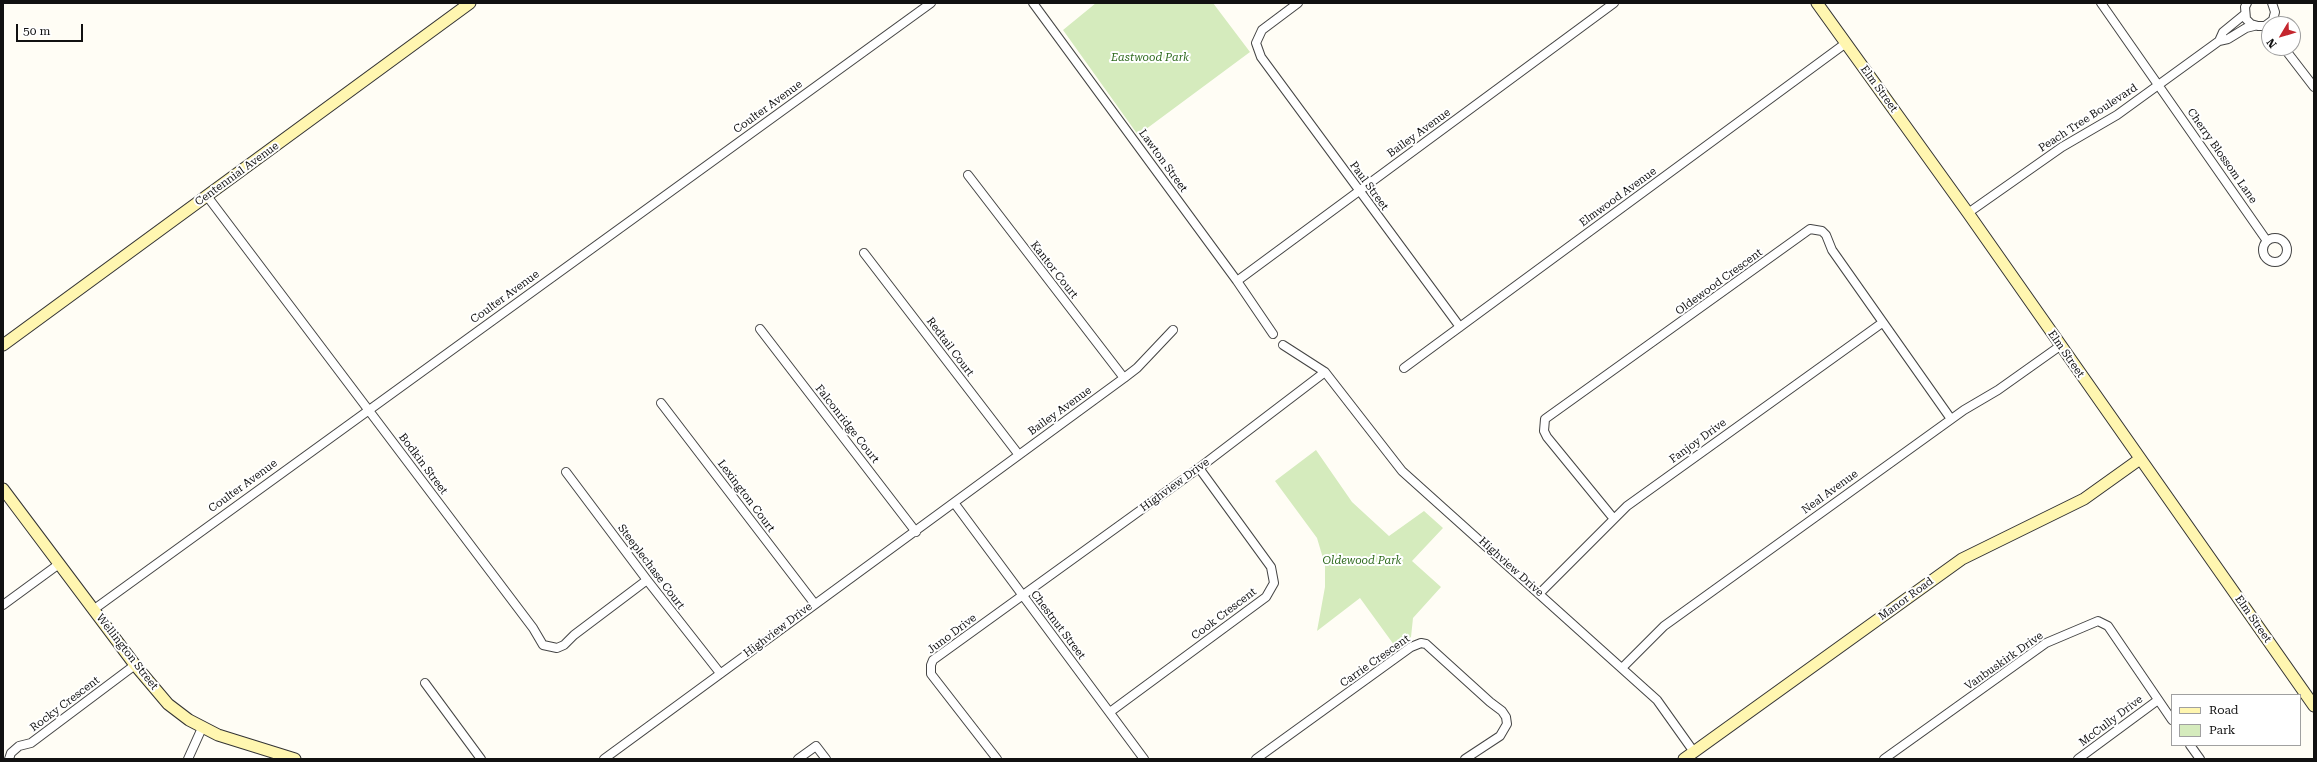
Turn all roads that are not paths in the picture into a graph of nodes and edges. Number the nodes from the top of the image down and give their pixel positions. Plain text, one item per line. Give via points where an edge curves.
1 (470, 3) edge
2 (931, 3) edge
3 (1033, 3) edge
4 (1298, 3) edge
5 (1614, 3) edge
6 (1817, 3) edge
7 (2101, 3) edge
8 (2246, 4) edge
9 (2276, 5) edge
10 (2244, 14) junction
11 (2274, 16) edge
12 (2261, 25) edge
13 (2258, 26) junction
14 (2261, 28) edge
15 (2219, 41) junction
16 (1846, 43) junction
17 (2291, 56) edge
18 (2158, 84) junction
19 (2314, 87) edge
20 (968, 175) dead end
21 (1359, 191) junction
22 (207, 196) junction
23 (1968, 213) junction
24 (2267, 241) dead end
25 (864, 252) dead end
26 (1237, 281) junction
27 (1882, 323) junction
28 (1460, 327) junction
29 (760, 329) dead end
30 (1173, 330) dead end
31 (1274, 334) dead end
32 (1283, 344) dead end
33 (3, 345) edge
34 (2060, 346) junction
35 (1404, 368) dead end
36 (1325, 372) junction
37 (1124, 378) junction
38 (661, 403) dead end
39 (368, 409) junction
40 (1951, 419) junction
41 (1019, 455) junction
42 (2140, 459) junction
43 (1199, 468) junction
44 (566, 472) dead end
45 (3, 489) edge
46 (955, 504) junction
47 (1614, 519) junction
48 (916, 532) junction
49 (59, 564) junction
50 (647, 580) junction
51 (1540, 593) junction
52 (1023, 596) junction
53 (814, 603) junction
54 (3, 605) edge
55 (93, 610) junction
56 (136, 665) junction
57 (1622, 668) junction
58 (720, 673) junction
59 (425, 683) dead end
60 (2158, 700) junction
61 (2314, 706) edge
62 (1110, 712) junction
63 (2171, 719) edge
64 (202, 728) junction
65 (2191, 746) edge
66 (1697, 755) edge
67 (9, 759) edge
68 (188, 759) edge
69 (295, 759) edge
70 (481, 759) edge
71 (604, 759) edge
72 (798, 759) edge
73 (826, 759) edge
74 (997, 759) edge
75 (1144, 759) edge
76 (1256, 759) edge
77 (1465, 759) edge
78 (1684, 759) edge
79 (1884, 759) edge
80 (2078, 759) edge
81 (2200, 759) edge

1 - 22 main road, Centennial Avenue
2 - 39 street, Coulter Avenue
3 - 26 street, Lawton Street
4 - 21 street, Paul Street via 1262,30 1256,43 1261,57
5 - 21 street, Bailey Avenue
6 - 16 main road, Elm Street
7 - 18 street, Cherry Blossom Lane
8 - 10 street
9 - 11 street
10 - 13 street via 2246,19
10 - 15 street, Peach Tree Boulevard via 2223,32
12 - 13 street, Peach Tree Boulevard
13 - 14 street
13 - 15 street, Peach Tree Boulevard via 2246,28 2228,39
15 - 18 street, Peach Tree Boulevard
16 - 23 main road, Elm Street
16 - 28 street, Elmwood Avenue
17 - 19 street
18 - 23 street, Peach Tree Boulevard via 2117,115 2062,147
18 - 24 street, Cherry Blossom Lane
20 - 37 street, Kantor Court
21 - 26 street, Bailey Avenue
21 - 28 street, Paul Street
22 - 33 main road, Centennial Avenue
22 - 39 street, Bodkin Street
23 - 34 main road, Elm Street
25 - 41 street, Redtail Court
26 - 31 street, Lawton Street
27 - 40 street, Oldewood Crescent
27 - 47 street, Fanjoy Drive via 1640,497
27 - 47 street, Oldewood Crescent via 1832,250 1826,235 1822,231 1810,229 1565,407 1549,415 1544,425 1547,437
28 - 35 street, Elmwood Avenue
29 - 48 street, Falconridge Court
30 - 37 street, Bailey Avenue
32 - 36 street, Highview Drive
34 - 40 street, Neal Avenue via 1998,390
34 - 42 main road, Elm Street
36 - 43 street, Highview Drive
36 - 51 street, Highview Drive via 1402,471
37 - 41 street, Bailey Avenue
38 - 53 street, Lexington Court
39 - 50 street, Bodkin Street via 533,628 543,645 557,648 564,645
39 - 55 street, Coulter Avenue
40 - 57 street, Neal Avenue via 1664,626
41 - 46 street, Bailey Avenue
42 - 61 main road, Elm Street
42 - 66 main road, Manor Road via 2084,499 1962,559
43 - 52 street, Highview Drive
43 - 62 street, Cook Crescent via 1272,567 1274,583 1266,597
44 - 50 street, Steeplechase Court
45 - 49 main road, Wellington Street
46 - 48 street, Highview Drive
46 - 52 street, Chestnut Street
47 - 51 street, Fanjoy Drive
48 - 53 street, Highview Drive
49 - 54 street
49 - 55 main road, Wellington Street
50 - 58 street, Steeplechase Court
51 - 57 street, Highview Drive
52 - 62 street, Chestnut Street
52 - 74 street, Juno Drive via 935,658 930,665 932,674
53 - 58 street, Highview Drive
55 - 56 main road, Wellington Street
56 - 64 main road, Wellington Street via 168,704
56 - 67 street, Rocky Crescent via 31,743 19,746 11,753
57 - 66 street, Highview Drive via 1657,700
58 - 71 street, Highview Drive
59 - 70 street
60 - 63 street, Vanbuskirk Drive
60 - 79 street, Vanbuskirk Drive via 2108,626 2103,622 2092,622 2046,643
60 - 80 street, McCully Drive
62 - 75 street, Chestnut Street
64 - 68 street
64 - 69 main road, Wellington Street
65 - 81 street
66 - 78 main road, Manor Road
72 - 73 street via 816,746
76 - 77 street, Carrie Crescent via 1421,642 1431,648 1506,717 1507,724 1500,736

